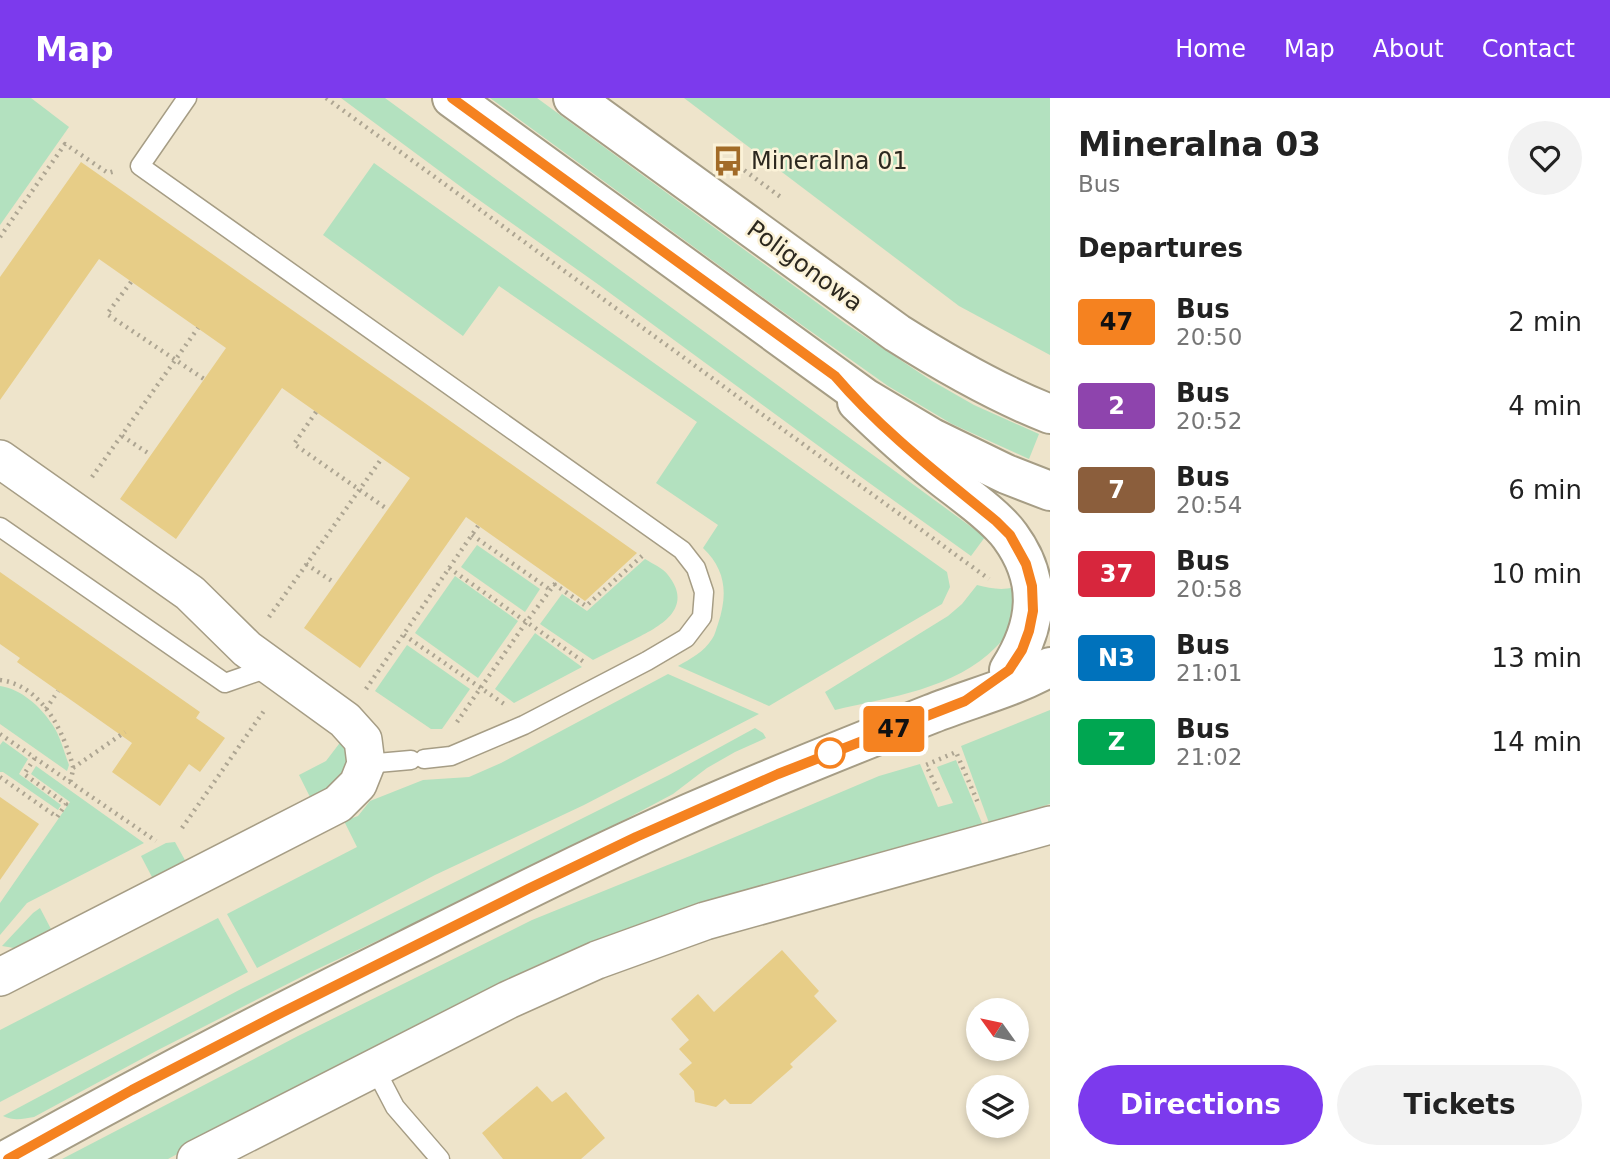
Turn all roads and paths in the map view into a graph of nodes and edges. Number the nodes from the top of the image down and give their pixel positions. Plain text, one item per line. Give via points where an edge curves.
1 (187, 98) edge
2 (326, 98) edge
3 (452, 98) edge
4 (573, 98) edge
5 (140, 166) junction
6 (0, 237) edge
7 (131, 282) dead end
8 (198, 328) dead end
9 (174, 360) junction
10 (835, 376) junction
11 (204, 379) dead end
12 (316, 412) dead end
13 (1050, 414) edge
14 (122, 436) junction
15 (151, 455) dead end
16 (382, 458) dead end
17 (0, 459) edge
18 (86, 485) dead end
19 (358, 490) junction
20 (1050, 491) edge
21 (387, 509) dead end
22 (478, 526) dead end
23 (0, 527) edge
24 (472, 535) junction
25 (645, 553) dead end
26 (306, 564) junction
27 (449, 568) junction
28 (997, 582) dead end
29 (335, 583) dead end
30 (550, 589) junction
31 (527, 621) junction
32 (1050, 630) edge
33 (404, 635) junction
34 (268, 665) junction
35 (591, 667) dead end
36 (1050, 667) edge
37 (1009, 670) junction
38 (0, 680) edge
39 (481, 688) junction
40 (58, 691) dead end
41 (965, 701) junction
42 (46, 709) junction
43 (512, 709) dead end
44 (345, 720) junction
45 (125, 732) dead end
46 (0, 735) edge
47 (35, 758) junction
48 (425, 759) junction
49 (366, 764) junction
50 (73, 768) junction
51 (0, 777) edge
52 (70, 783) junction
53 (938, 790) dead end
54 (182, 828) dead end
55 (1046, 836) edge
56 (156, 841) dead end
57 (995, 841) junction
58 (0, 977) edge
59 (378, 1066) junction
60 (8, 1159) edge
61 (196, 1159) edge
62 (440, 1159) edge

1 - 5 lane
2 - 28 path
3 - 10 street
4 - 13 street, Poligonowa via 897,333 970,377
5 - 6 path via 108,173 65,144
5 - 48 lane via 672,542 696,568 704,592 702,617 686,638 524,725 451,756
7 - 9 path via 107,314
8 - 9 path
9 - 11 path
9 - 14 path
10 - 20 street via 932,438
10 - 37 street via 907,449 1010,535 1026,564 1033,611 1022,650
12 - 19 path via 294,444
14 - 15 path
14 - 18 path
16 - 19 path
17 - 34 street via 190,593
19 - 21 path
19 - 26 path
22 - 24 path
23 - 34 lane via 225,683
24 - 27 path
24 - 30 path
25 - 30 path via 586,606 555,582
26 - 29 path
26 - 34 path
27 - 31 path
27 - 33 path
30 - 31 path
31 - 35 path
31 - 39 path
32 - 37 street
33 - 39 path
33 - 44 path
34 - 44 street
34 - 54 path
36 - 41 street
37 - 41 street
38 - 42 path via 13,681
39 - 43 path
39 - 48 path via 447,737
40 - 42 path
41 - 60 street via 778,774 636,837 265,1021
42 - 50 path via 56,722
44 - 49 street via 363,740
45 - 50 path
46 - 47 path
47 - 51 path via 24,774 66,804 58,817
47 - 52 path
48 - 49 lane
49 - 58 street via 358,784 338,804
50 - 52 path
52 - 56 path
53 - 57 path via 926,765 956,752
55 - 57 street
57 - 59 street via 705,921 597,960
59 - 61 street
59 - 62 lane via 395,1107

